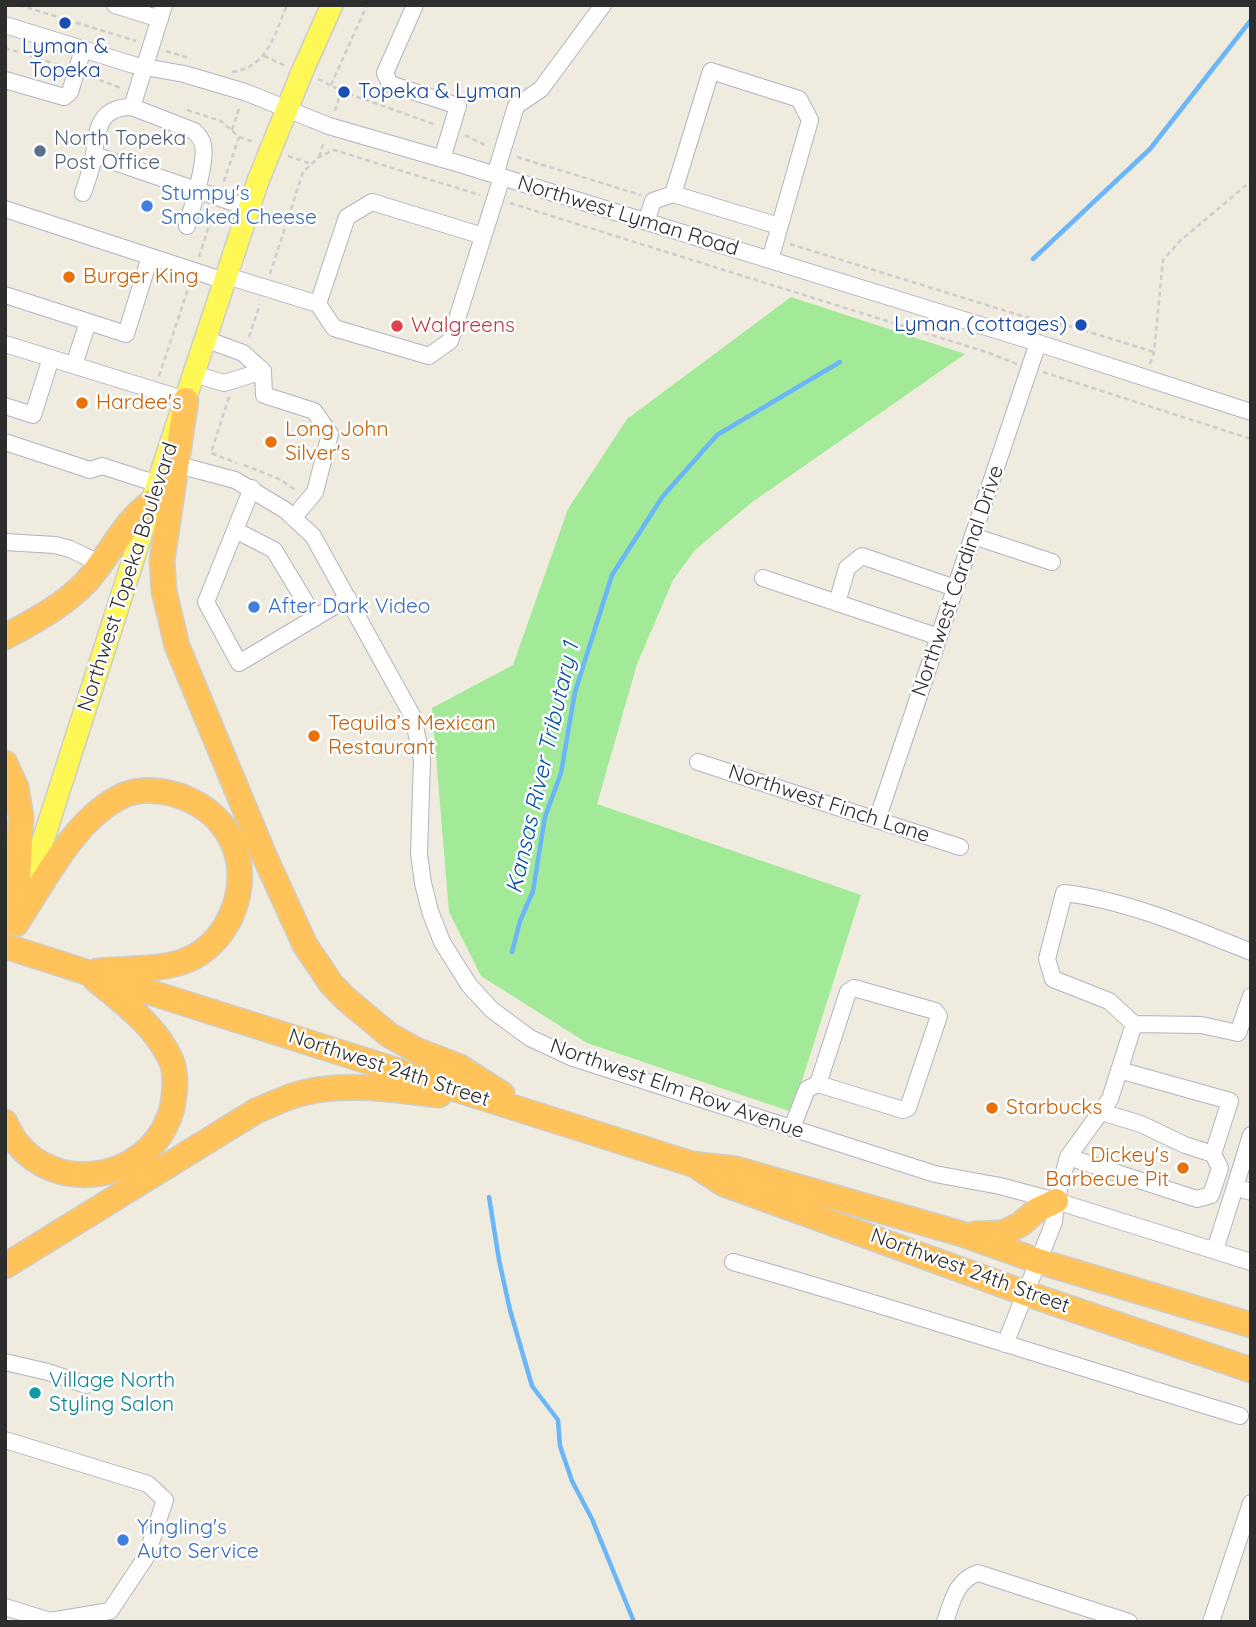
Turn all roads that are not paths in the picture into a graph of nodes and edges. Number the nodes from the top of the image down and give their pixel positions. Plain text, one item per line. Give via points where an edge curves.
1 (115, 5) edge
2 (332, 5) edge
3 (415, 5) edge
4 (603, 5) edge
5 (162, 12) edge
6 (5, 25) edge
7 (83, 49) junction
8 (146, 67) junction
9 (5, 80) edge
10 (132, 107) junction
11 (286, 109) junction
12 (94, 155) junction
13 (442, 159) junction
14 (498, 176) junction
15 (198, 191) junction
16 (83, 193) dead end
17 (673, 194) junction
18 (250, 208) junction
19 (5, 209) edge
20 (646, 222) junction
21 (187, 226) dead end
22 (777, 233) junction
23 (483, 236) junction
24 (150, 257) junction
25 (770, 260) junction
26 (226, 279) junction
27 (5, 295) edge
28 (318, 304) junction
29 (88, 322) junction
30 (205, 339) junction
31 (1038, 343) junction
32 (5, 344) edge
33 (51, 358) junction
34 (74, 365) junction
35 (263, 371) junction
36 (194, 374) junction
37 (186, 400) junction
38 (5, 406) edge
39 (1251, 412) edge
40 (5, 442) edge
41 (170, 463) junction
42 (252, 488) junction
43 (155, 492) junction
44 (294, 517) junction
45 (235, 530) junction
46 (973, 536) junction
47 (5, 542) edge
48 (1052, 562) dead end
49 (100, 564) junction
50 (763, 579) dead end
51 (956, 588) junction
52 (348, 598) junction
53 (837, 603) junction
54 (315, 618) junction
55 (5, 636) edge
56 (939, 637) junction
57 (698, 762) dead end
58 (5, 763) edge
59 (877, 820) junction
60 (960, 847) dead end
61 (10, 935) edge
62 (1251, 952) edge
63 (5, 956) edge
64 (86, 971) junction
65 (1251, 996) edge
66 (1133, 1024) junction
67 (1119, 1070) junction
68 (818, 1084) junction
69 (492, 1101) junction
70 (1101, 1112) junction
71 (533, 1113) junction
72 (5, 1122) edge
73 (792, 1128) junction
74 (1251, 1135) edge
75 (1215, 1150) junction
76 (1245, 1155) junction
77 (1068, 1157) junction
78 (692, 1164) junction
79 (1235, 1187) junction
80 (1251, 1192) edge
81 (1056, 1201) junction
82 (962, 1234) junction
83 (1215, 1251) junction
84 (1038, 1261) junction
85 (733, 1262) dead end
86 (1251, 1262) edge
87 (5, 1266) edge
88 (1025, 1293) junction
89 (1251, 1325) edge
90 (1005, 1345) junction
91 (5, 1362) edge
92 (1242, 1368) edge
93 (86, 1385) dead end
94 (1251, 1385) edge
95 (1240, 1416) dead end
96 (5, 1440) edge
97 (1251, 1503) edge
98 (5, 1607) edge
99 (945, 1622) edge
100 (1129, 1622) edge
101 (1211, 1622) edge

1 - 5 street
2 - 11 main road
3 - 13 street via 385,73 390,84 458,106
4 - 14 street via 541,89 516,106
5 - 8 street
6 - 7 street, Northwest Lyman Road
7 - 8 street, Northwest Lyman Road
7 - 9 street via 70,92 64,97
8 - 10 street
8 - 11 street, Northwest Lyman Road via 233,88
10 - 12 street via 108,114 96,132
10 - 15 street via 194,131 201,138
11 - 13 street, Northwest Lyman Road
11 - 18 main road
12 - 15 street
12 - 16 street
13 - 14 street, Northwest Lyman Road
14 - 20 street, Northwest Lyman Road
14 - 23 street
15 - 18 street
15 - 21 street
17 - 20 street via 653,201
17 - 22 street
17 - 22 street via 711,71 799,99 810,120
18 - 26 main road
19 - 24 street
20 - 25 street, Northwest Lyman Road
22 - 25 street
23 - 28 street via 372,202 348,217
23 - 28 street via 450,341 429,356 334,328
24 - 26 street
24 - 29 street via 126,334
25 - 31 street, Northwest Lyman Road
26 - 28 street
26 - 30 main road
27 - 29 street
29 - 34 street
30 - 35 street via 243,353
30 - 36 main road
31 - 39 street, Northwest Lyman Road
31 - 46 street, Northwest Cardinal Drive
32 - 33 street
33 - 34 street
33 - 38 street via 33,415
34 - 37 street
35 - 36 street via 224,383
35 - 44 street via 264,395 314,411 330,435 315,492
36 - 37 main road
37 - 41 highway
40 - 43 street via 90,470 102,466
41 - 42 street, Northwest Elm Row Avenue
41 - 43 main road, Northwest Topeka Boulevard
41 - 71 highway via 162,561 177,646 305,945 332,985 368,1020 416,1050 458,1066
42 - 44 street, Northwest Elm Row Avenue
42 - 45 street
43 - 49 highway
43 - 61 main road, Northwest Topeka Boulevard
44 - 52 street, Northwest Elm Row Avenue via 313,536
45 - 54 street via 274,550
45 - 54 street via 206,602 239,663
46 - 48 street
46 - 51 street, Northwest Cardinal Drive
47 - 49 street via 55,545
49 - 55 highway via 68,598
50 - 53 street
51 - 53 street via 862,556 847,568
51 - 56 street, Northwest Cardinal Drive
52 - 54 street
52 - 73 street, Northwest Elm Row Avenue via 413,717 422,760 419,845 423,883 439,935 469,985 505,1020 555,1051
53 - 56 street
56 - 59 street, Northwest Cardinal Drive
57 - 59 street, Northwest Finch Lane
58 - 61 highway via 16,787 21,816
59 - 60 street, Northwest Finch Lane
61 - 63 main road, Northwest Topeka Boulevard
61 - 64 highway, bridge
61 - 64 highway via 81,826 119,796 162,792 197,804 221,823 237,849 238,893 226,926 208,948 187,961
62 - 66 street via 1183,924 1064,893 1047,959 1053,979 1109,1001
64 - 69 highway, Northwest 24th Street
64 - 72 highway via 143,1019 169,1056 174,1098 164,1129 135,1161 96,1175 76,1175 41,1163 16,1140
65 - 66 street via 1238,1033 1201,1025
66 - 67 street
67 - 70 street
67 - 75 street via 1230,1101
68 - 68 street via 848,992 854,988 939,1016 908,1108
68 - 73 street via 807,1089
69 - 71 highway, Northwest 24th Street
69 - 87 highway via 352,1087 302,1093 256,1111
70 - 75 street via 1185,1145
70 - 77 street
71 - 78 highway, Northwest 24th Street
73 - 81 street, Northwest Elm Row Avenue via 935,1174
74 - 76 street
75 - 76 street
75 - 77 street via 1219,1175 1210,1195 1197,1199
76 - 79 street
77 - 81 street
78 - 82 highway, Northwest 24th Street via 736,1169
78 - 88 highway, Northwest 24th Street via 724,1184
79 - 80 street
79 - 83 street
81 - 82 highway via 1012,1230
81 - 83 street, Northwest Elm Row Avenue
81 - 84 street via 1054,1222
82 - 84 highway, Northwest 24th Street
83 - 86 street, Northwest Elm Row Avenue
84 - 88 street
84 - 89 highway, Northwest 24th Street
85 - 90 street
88 - 90 street
88 - 92 highway, Northwest 24th Street
90 - 95 street
91 - 93 street
92 - 94 street
96 - 98 street via 148,1484 165,1500 146,1557 110,1611 50,1621
97 - 101 street
99 - 100 street via 962,1581 978,1573

